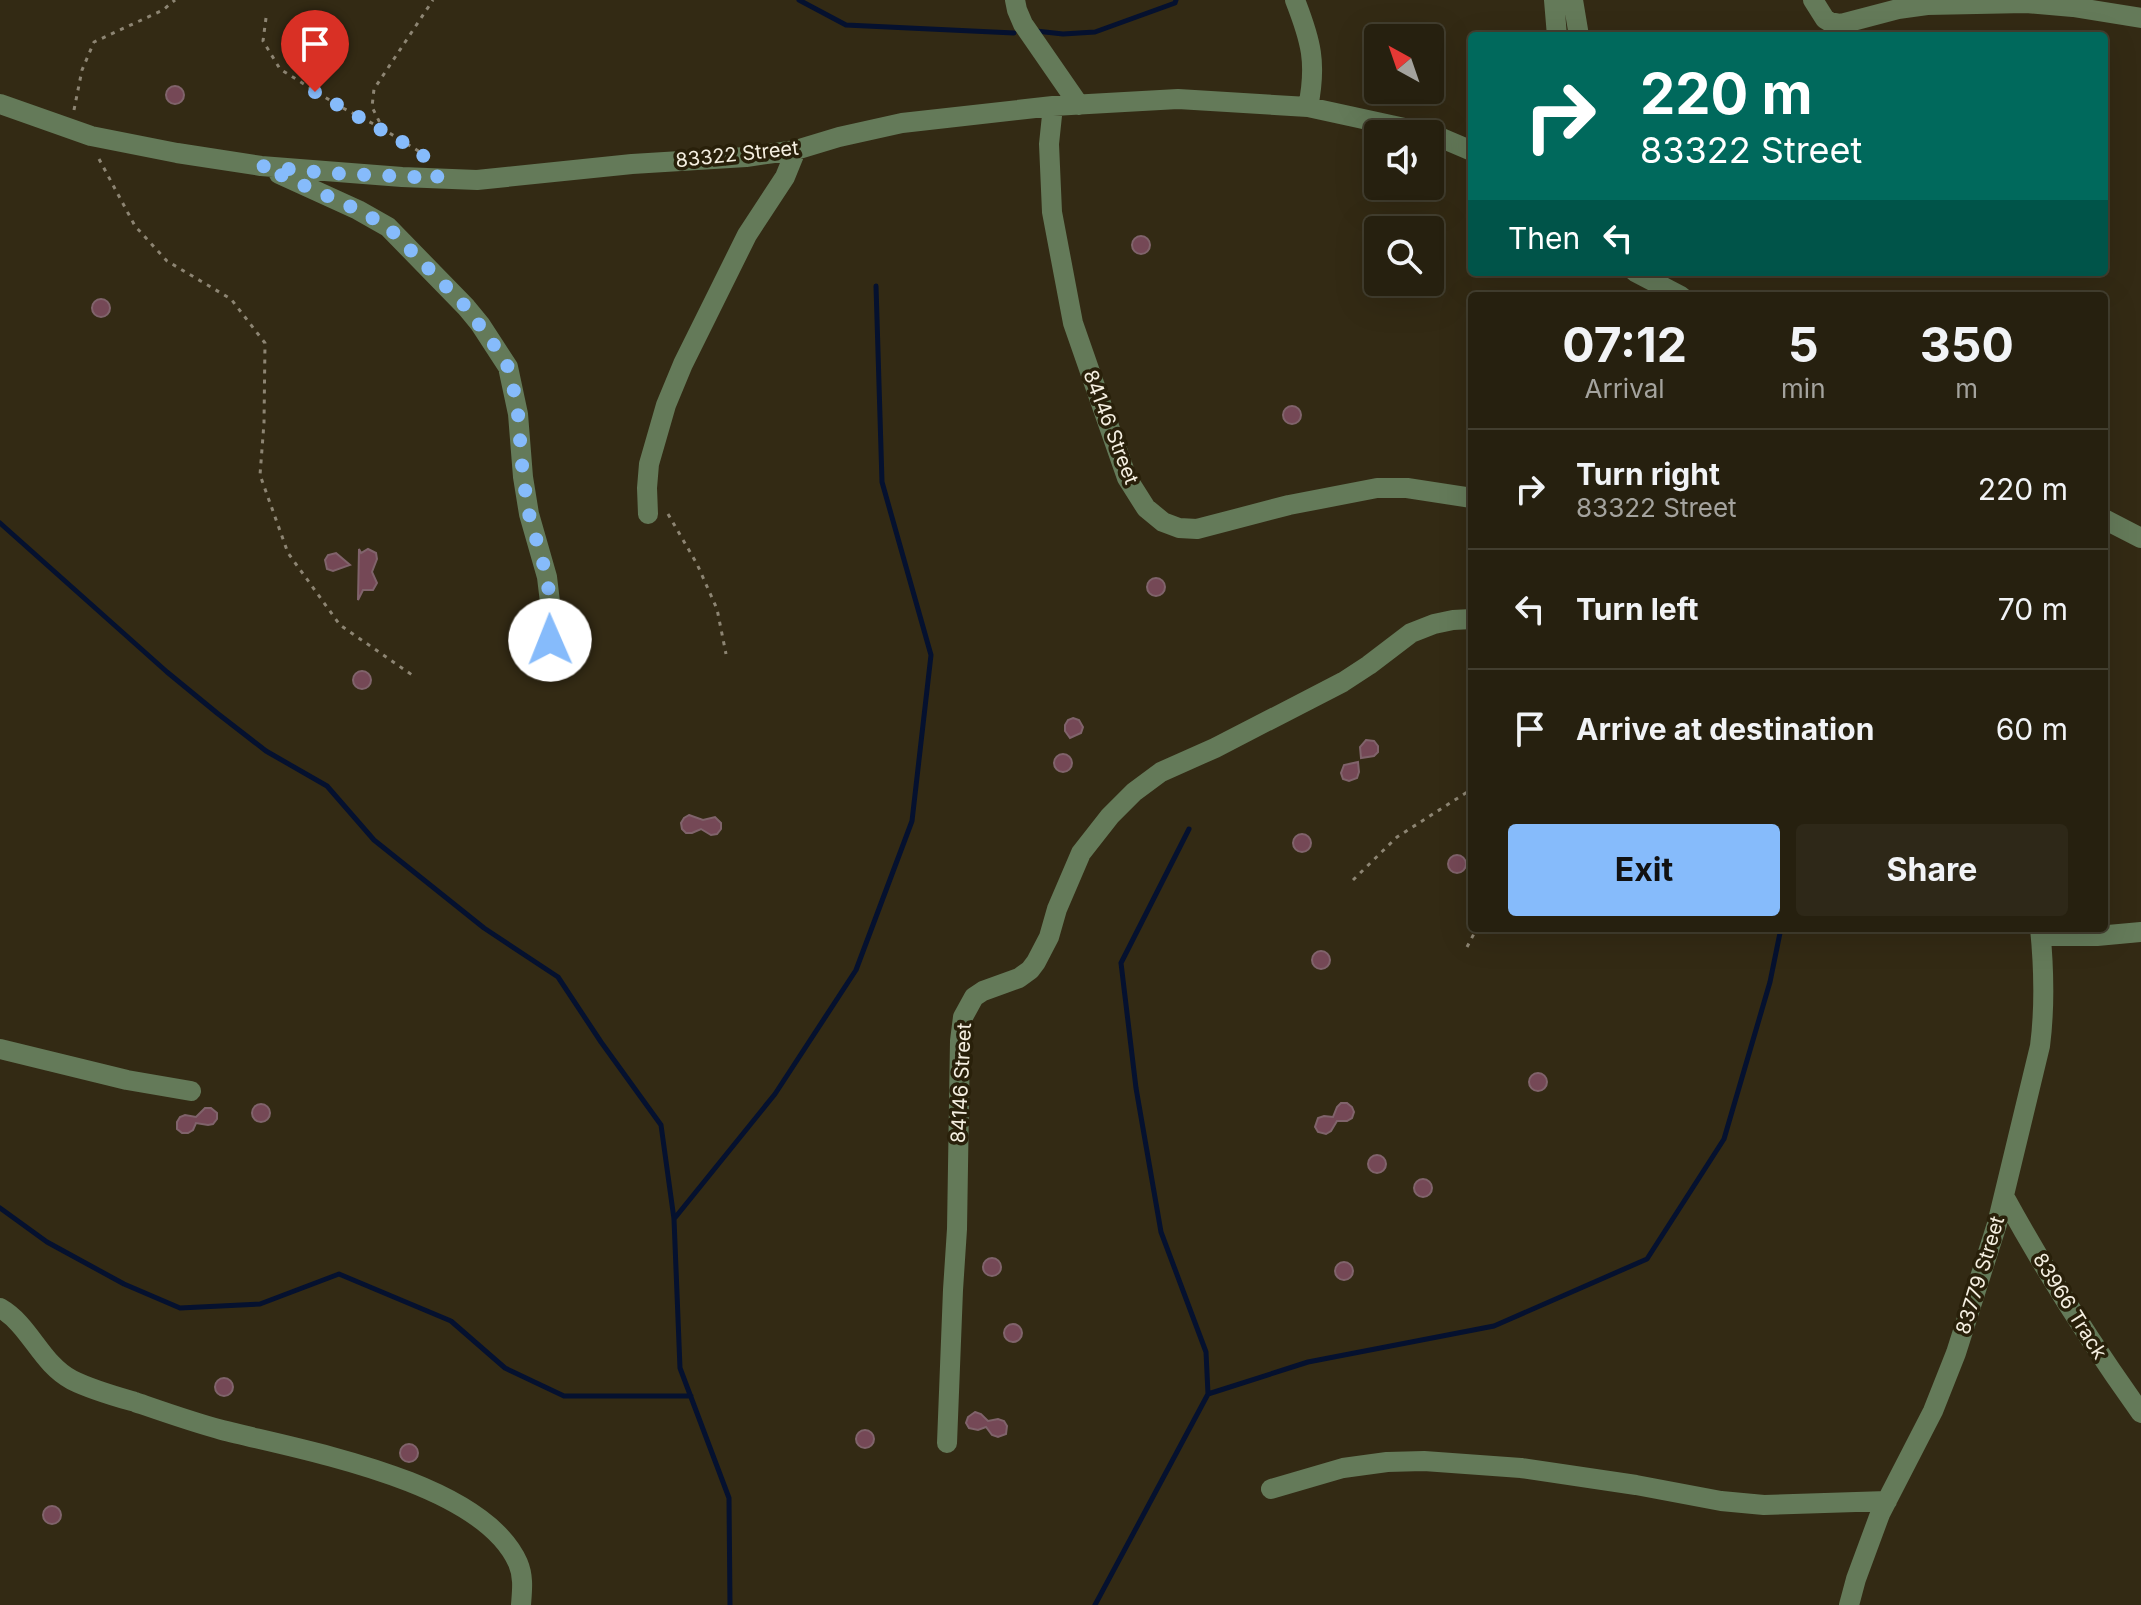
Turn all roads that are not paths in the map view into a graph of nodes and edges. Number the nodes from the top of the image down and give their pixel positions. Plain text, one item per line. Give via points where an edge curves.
1 (1015, 0) edge
2 (1295, 0) edge
3 (1554, 0) edge
4 (1573, 0) edge
5 (1813, 0) edge
6 (2141, 18) edge
7 (1557, 32) edge
8 (1578, 32) edge
9 (0, 104) edge
10 (1079, 105) junction
11 (1053, 106) junction
12 (1308, 107) junction
13 (1468, 149) edge
14 (796, 150) junction
15 (261, 166) junction
16 (1643, 276) edge
17 (1673, 292) edge
18 (1468, 497) edge
19 (648, 514) dead end
20 (2108, 521) edge
21 (2141, 538) edge
22 (1468, 619) edge
23 (550, 640) dead end
24 (2041, 932) edge
25 (2141, 932) edge
26 (0, 1049) edge
27 (191, 1091) dead end
28 (2004, 1196) junction
29 (0, 1308) edge
30 (2131, 1384) edge
31 (2141, 1413) edge
32 (947, 1443) dead end
33 (1271, 1489) dead end
34 (1887, 1501) junction
35 (521, 1605) edge
36 (1849, 1605) edge

1 - 10 street via 1023,24
2 - 12 street via 1312,52
3 - 7 street
4 - 8 street
5 - 6 street via 1825,19 1841,24 1927,5 2026,3
9 - 15 street, 83322 Street via 78,132
10 - 11 street, 83322 Street
10 - 12 street, 83322 Street via 1178,99
11 - 14 street, 83322 Street via 902,123
11 - 18 street, 84146 Street via 1052,212 1073,323 1127,478 1146,508 1163,522 1197,529 1377,488
12 - 13 street, 83322 Street via 1432,134
14 - 15 street, 83322 Street via 477,180
14 - 19 street via 683,364 649,464
15 - 23 street via 388,227 466,307 508,367 529,514 547,577
16 - 17 street
20 - 21 street
22 - 32 street, 84146 Street via 1411,633 1343,682 1147,781 1081,853 1049,937 1030,970 974,997 963,1017 960,1041
24 - 25 street
24 - 28 street, 83779 Street via 2042,1034
26 - 27 street
28 - 30 street, 83966 Track via 2048,1271
28 - 34 street, 83779 Street via 1956,1353
29 - 35 street via 73,1381 180,1419 370,1468 444,1496 504,1542 518,1564
30 - 31 street, 83966 Track
33 - 34 street via 1343,1468 1424,1461 1521,1468 1764,1505
34 - 36 street, 83779 Street

